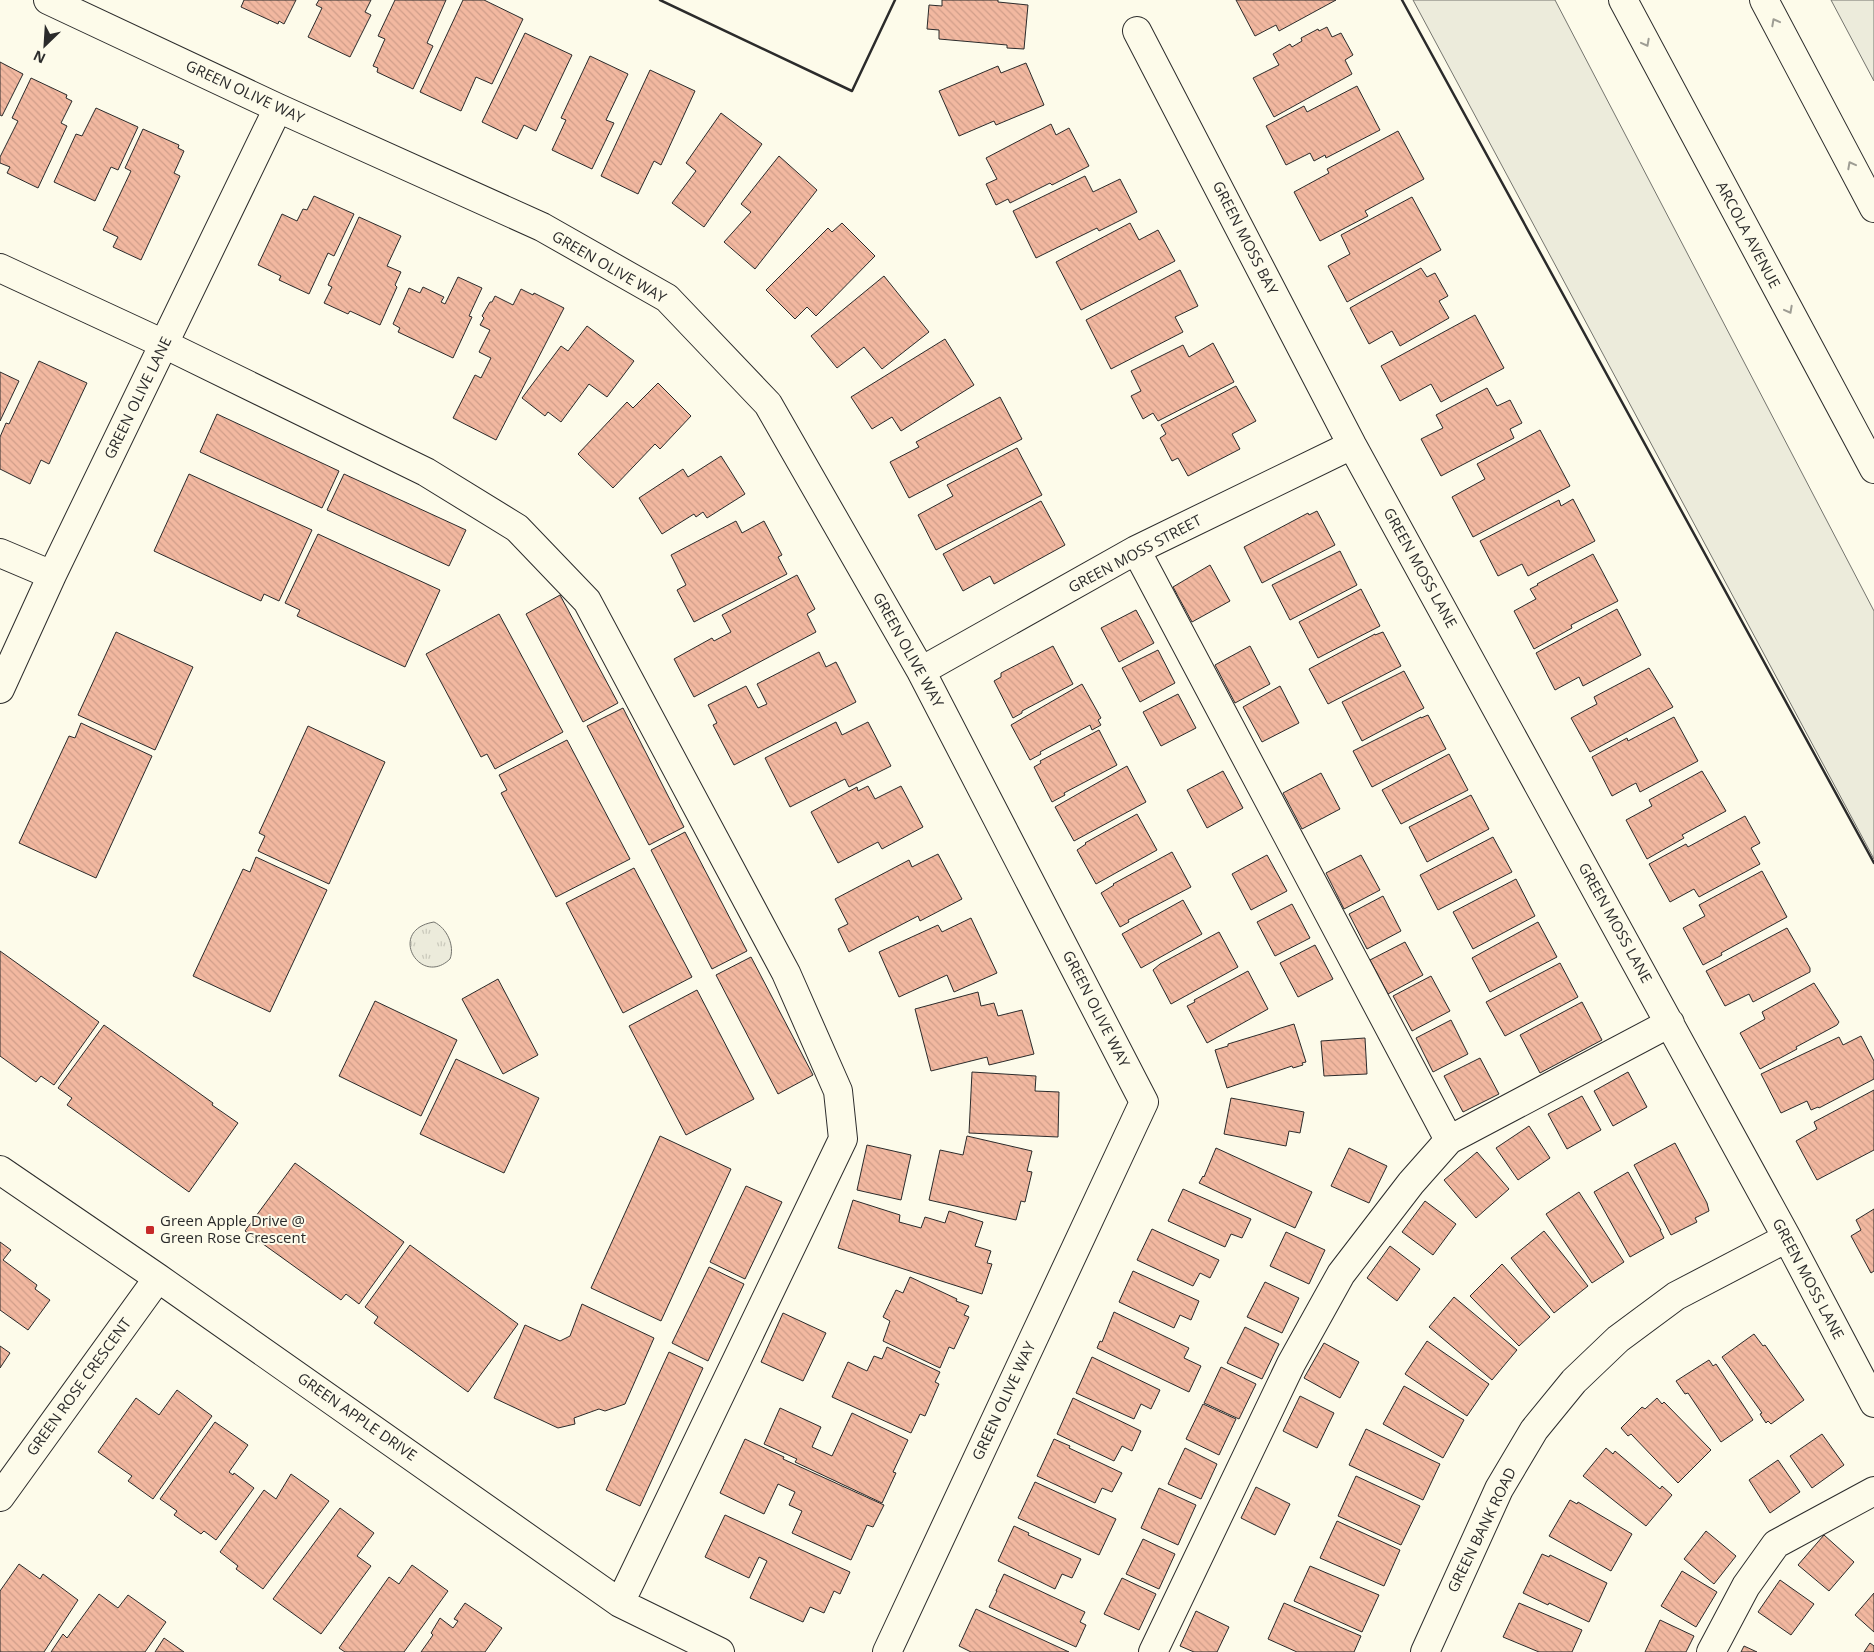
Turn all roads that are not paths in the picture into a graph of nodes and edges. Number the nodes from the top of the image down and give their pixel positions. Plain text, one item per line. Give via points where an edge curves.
1 (48, 0) edge
2 (1623, 0) edge
3 (1764, 0) edge
4 (1137, 30) dead end
5 (278, 108) junction
6 (1874, 208) edge
7 (0, 268) edge
8 (164, 344) junction
9 (1352, 445) junction
10 (1874, 469) edge
11 (1136, 550) junction
12 (0, 553) edge
13 (52, 576) junction
14 (921, 671) junction
15 (0, 689) edge
16 (1670, 1023) junction
17 (1449, 1140) junction
18 (0, 1170) edge
19 (1787, 1238) junction
20 (158, 1278) junction
21 (1874, 1402) edge
22 (1874, 1491) edge
23 (0, 1497) edge
24 (620, 1603) junction
25 (720, 1652) edge
26 (887, 1652) edge
27 (1153, 1652) edge
28 (1425, 1652) edge
29 (1711, 1652) edge

1 - 5 street, GREEN OLIVE WAY
2 -> 10 street, ARCOLA AVENUE
6 -> 3 street
4 - 9 street, GREEN MOSS BAY
5 - 8 street, GREEN OLIVE LANE
5 - 14 street, GREEN OLIVE WAY via 542,227 667,298 768,404
7 - 8 street
8 - 13 street, GREEN OLIVE LANE
8 - 24 street via 434,477 517,528 587,601 786,973 838,1091 843,1139
9 - 11 street, GREEN MOSS STREET
9 - 16 street, GREEN MOSS LANE
11 - 14 street, GREEN MOSS STREET
11 - 17 street
12 - 13 street
13 - 15 street, GREEN OLIVE LANE
14 - 26 street, GREEN OLIVE WAY via 1144,1102
16 - 17 street
16 - 19 street, GREEN MOSS LANE
17 - 27 street via 1410,1183 1342,1274 1291,1364
18 - 20 street, GREEN APPLE DRIVE
19 - 21 street, GREEN MOSS LANE
19 - 28 street, GREEN BANK ROAD via 1676,1296 1618,1339 1574,1381 1534,1430 1499,1489
20 - 23 street, GREEN ROSE CRESCENT
20 - 24 street, GREEN APPLE DRIVE
22 - 29 street via 1776,1544 1746,1586
24 - 25 street, GREEN APPLE DRIVE

